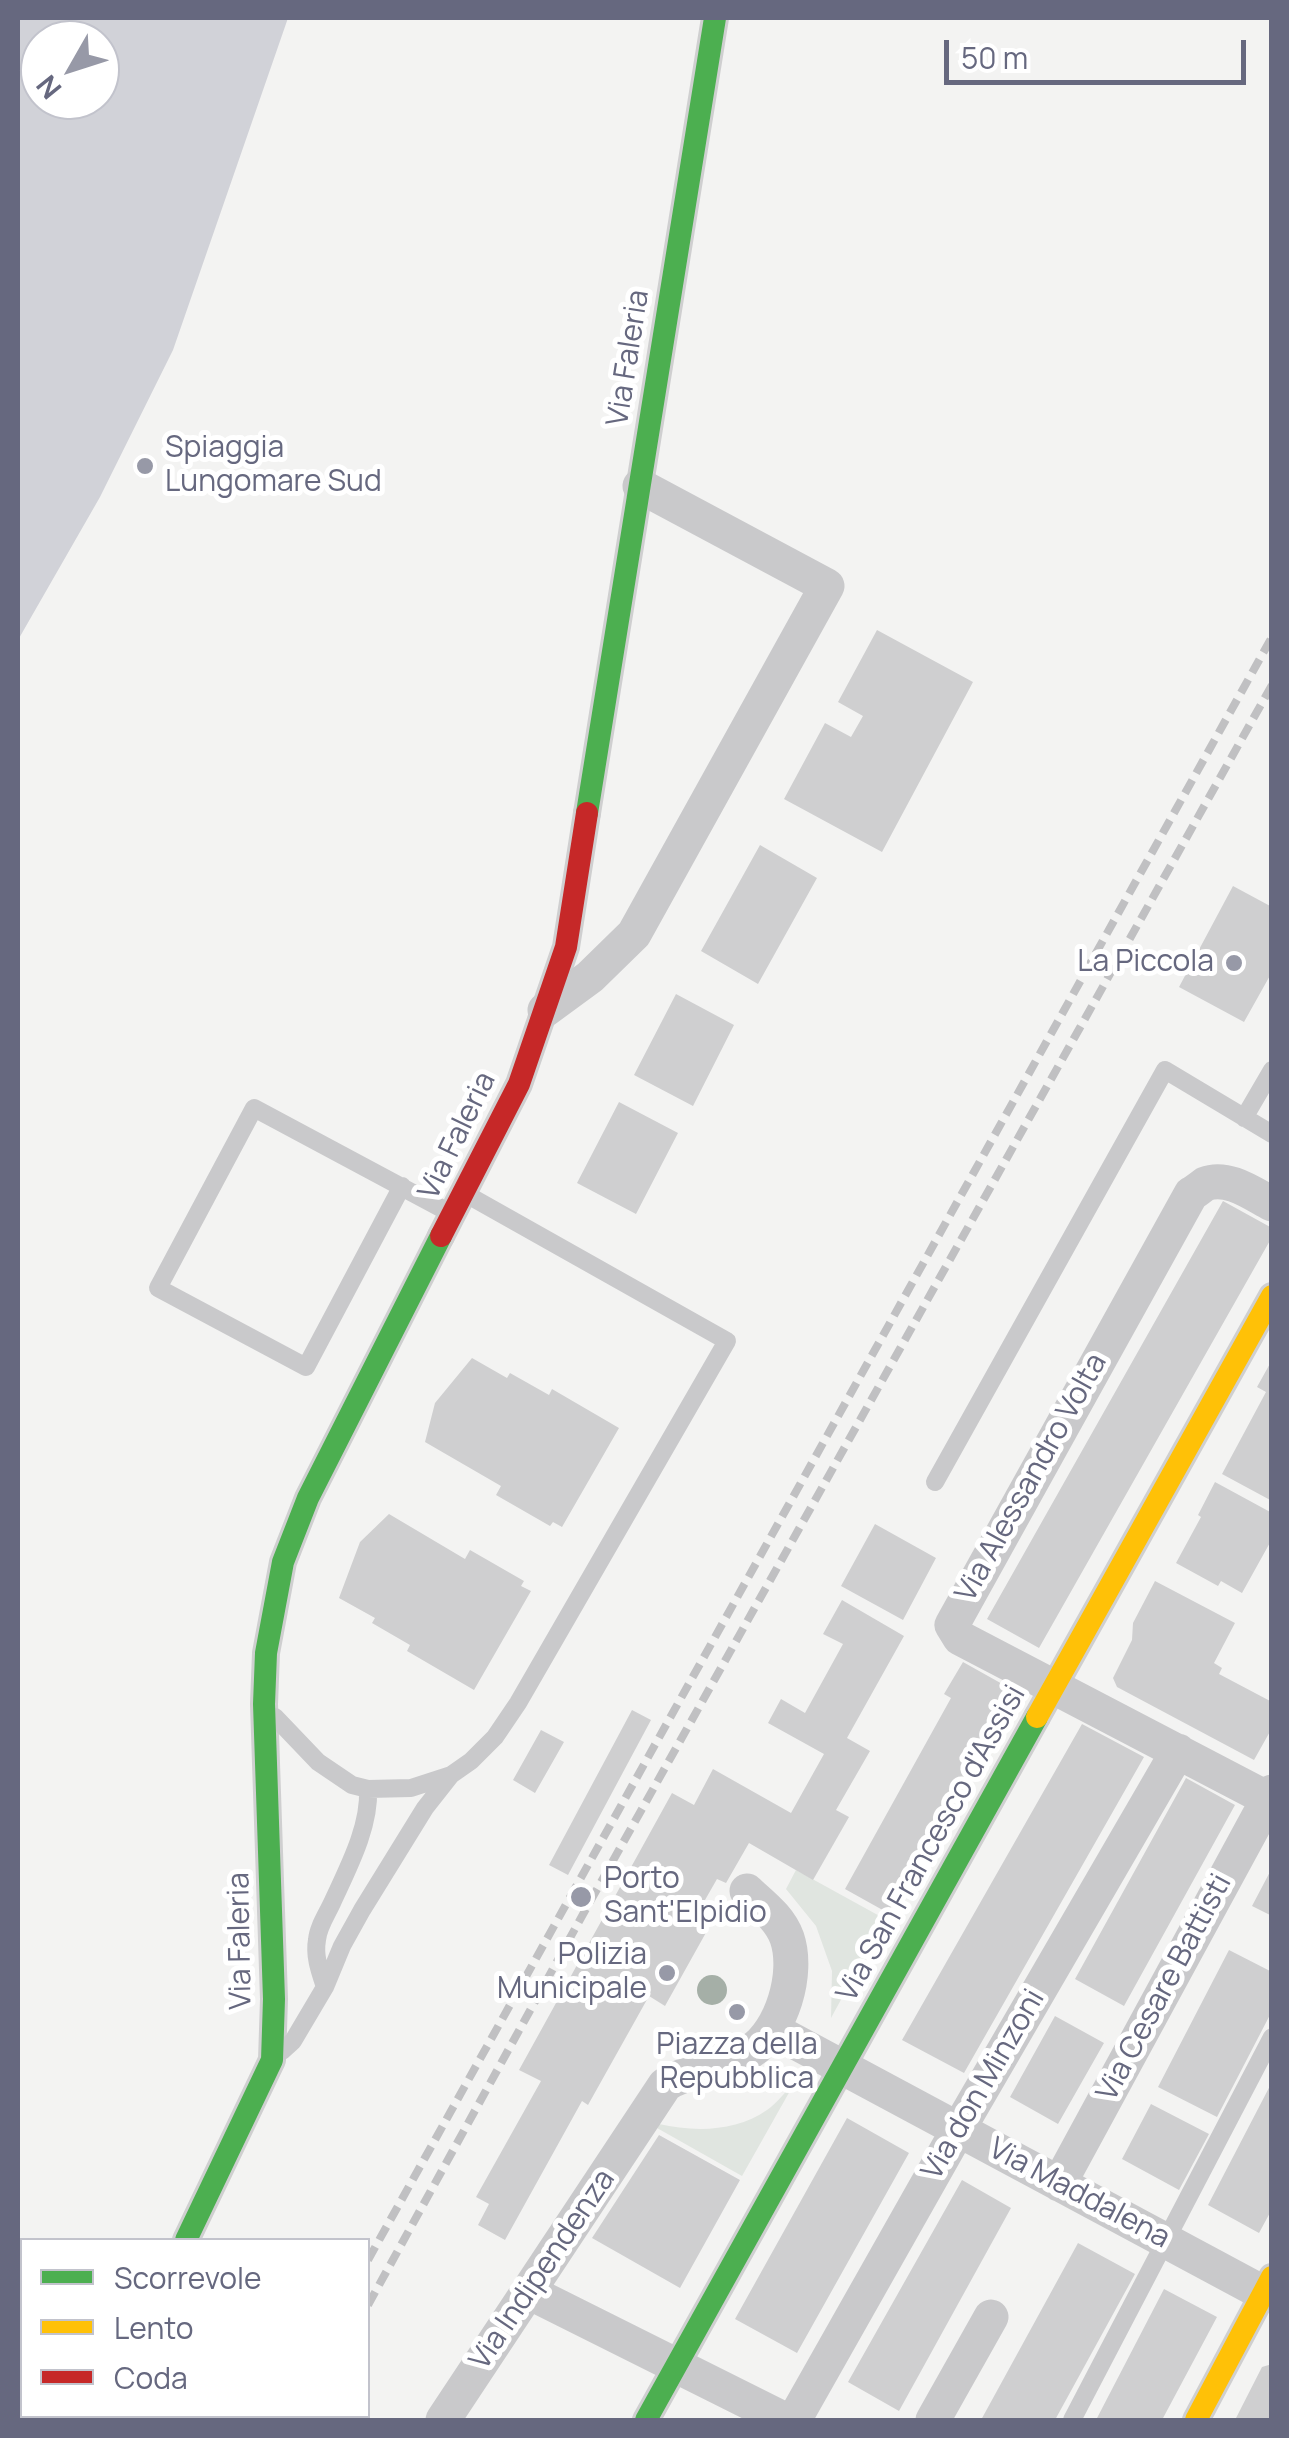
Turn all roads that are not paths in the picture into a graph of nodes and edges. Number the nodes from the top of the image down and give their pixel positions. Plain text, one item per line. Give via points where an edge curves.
1 (715, 18) edge
2 (640, 486) junction
3 (545, 1010) junction
4 (1272, 1070) edge
5 (1244, 1118) junction
6 (1272, 1134) edge
7 (402, 1186) junction
8 (464, 1193) junction
9 (1272, 1204) edge
10 (453, 1214) junction
11 (1272, 1296) edge
12 (935, 1482) dead end
13 (1054, 1687) junction
14 (264, 1704) junction
15 (1178, 1751) junction
16 (451, 1775) junction
17 (368, 1788) junction
18 (1270, 1797) edge
19 (768, 1898) dead end
20 (326, 1987) junction
21 (773, 2030) junction
22 (1272, 2037) edge
23 (272, 2060) junction
24 (842, 2068) junction
25 (958, 2130) junction
26 (1059, 2184) junction
27 (187, 2238) edge
28 (1166, 2240) junction
29 (1269, 2289) edge
30 (529, 2292) junction
31 (990, 2317) dead end
32 (676, 2366) junction
33 (443, 2420) edge
34 (646, 2420) edge
35 (785, 2420) edge
36 (794, 2420) edge
37 (933, 2420) edge
38 (1072, 2420) edge
39 (1196, 2420) edge

1 - 2 street, Via Faleria
2 - 3 street, Via Faleria via 566,948
2 - 3 street via 827,586 634,934
3 - 8 street, Via Faleria via 519,1084
4 - 5 lane
5 - 6 lane
5 - 12 lane via 1165,1070
7 - 7 lane via 254,1108 158,1288 306,1367
7 - 10 lane
8 - 10 street, Via Faleria
8 - 16 lane via 727,1341 518,1703 495,1737
9 - 13 street, Via Alessandro Volta via 1222,1181 1191,1194 954,1619 960,1638
10 - 14 street, Via Faleria via 308,1498 283,1562
11 - 13 street, Via San Francesco d'Assisi
13 - 15 street, Via Alessandro Volta
13 - 24 street, Via San Francesco d'Assisi
14 - 17 lane via 318,1762
14 - 23 street, Via Faleria
15 - 18 street, Via Alessandro Volta
15 - 25 street, Via don Minzoni
16 - 17 lane via 411,1788
16 - 20 lane via 362,1910
17 - 20 lane via 363,1826 316,1940
18 - 26 street, Via Cesare Battisti
19 - 21 street via 787,1939 790,1964 784,2008
20 - 23 lane via 293,2041
21 - 24 street, Via Maddalena
21 - 30 street, Via Indipendenza via 754,2049 665,2086
22 - 28 lane
23 - 27 street, Via Faleria
24 - 25 street, Via Maddalena
24 - 32 street, Via San Francesco d'Assisi
25 - 26 street, Via Maddalena
25 - 36 street, Via don Minzoni
26 - 28 street, Via Maddalena
28 - 29 street, Via Maddalena
28 - 38 lane
29 - 39 street
30 - 32 street
30 - 33 street, Via Indipendenza
31 - 37 street
32 - 34 street, Via San Francesco d'Assisi
32 - 35 street

